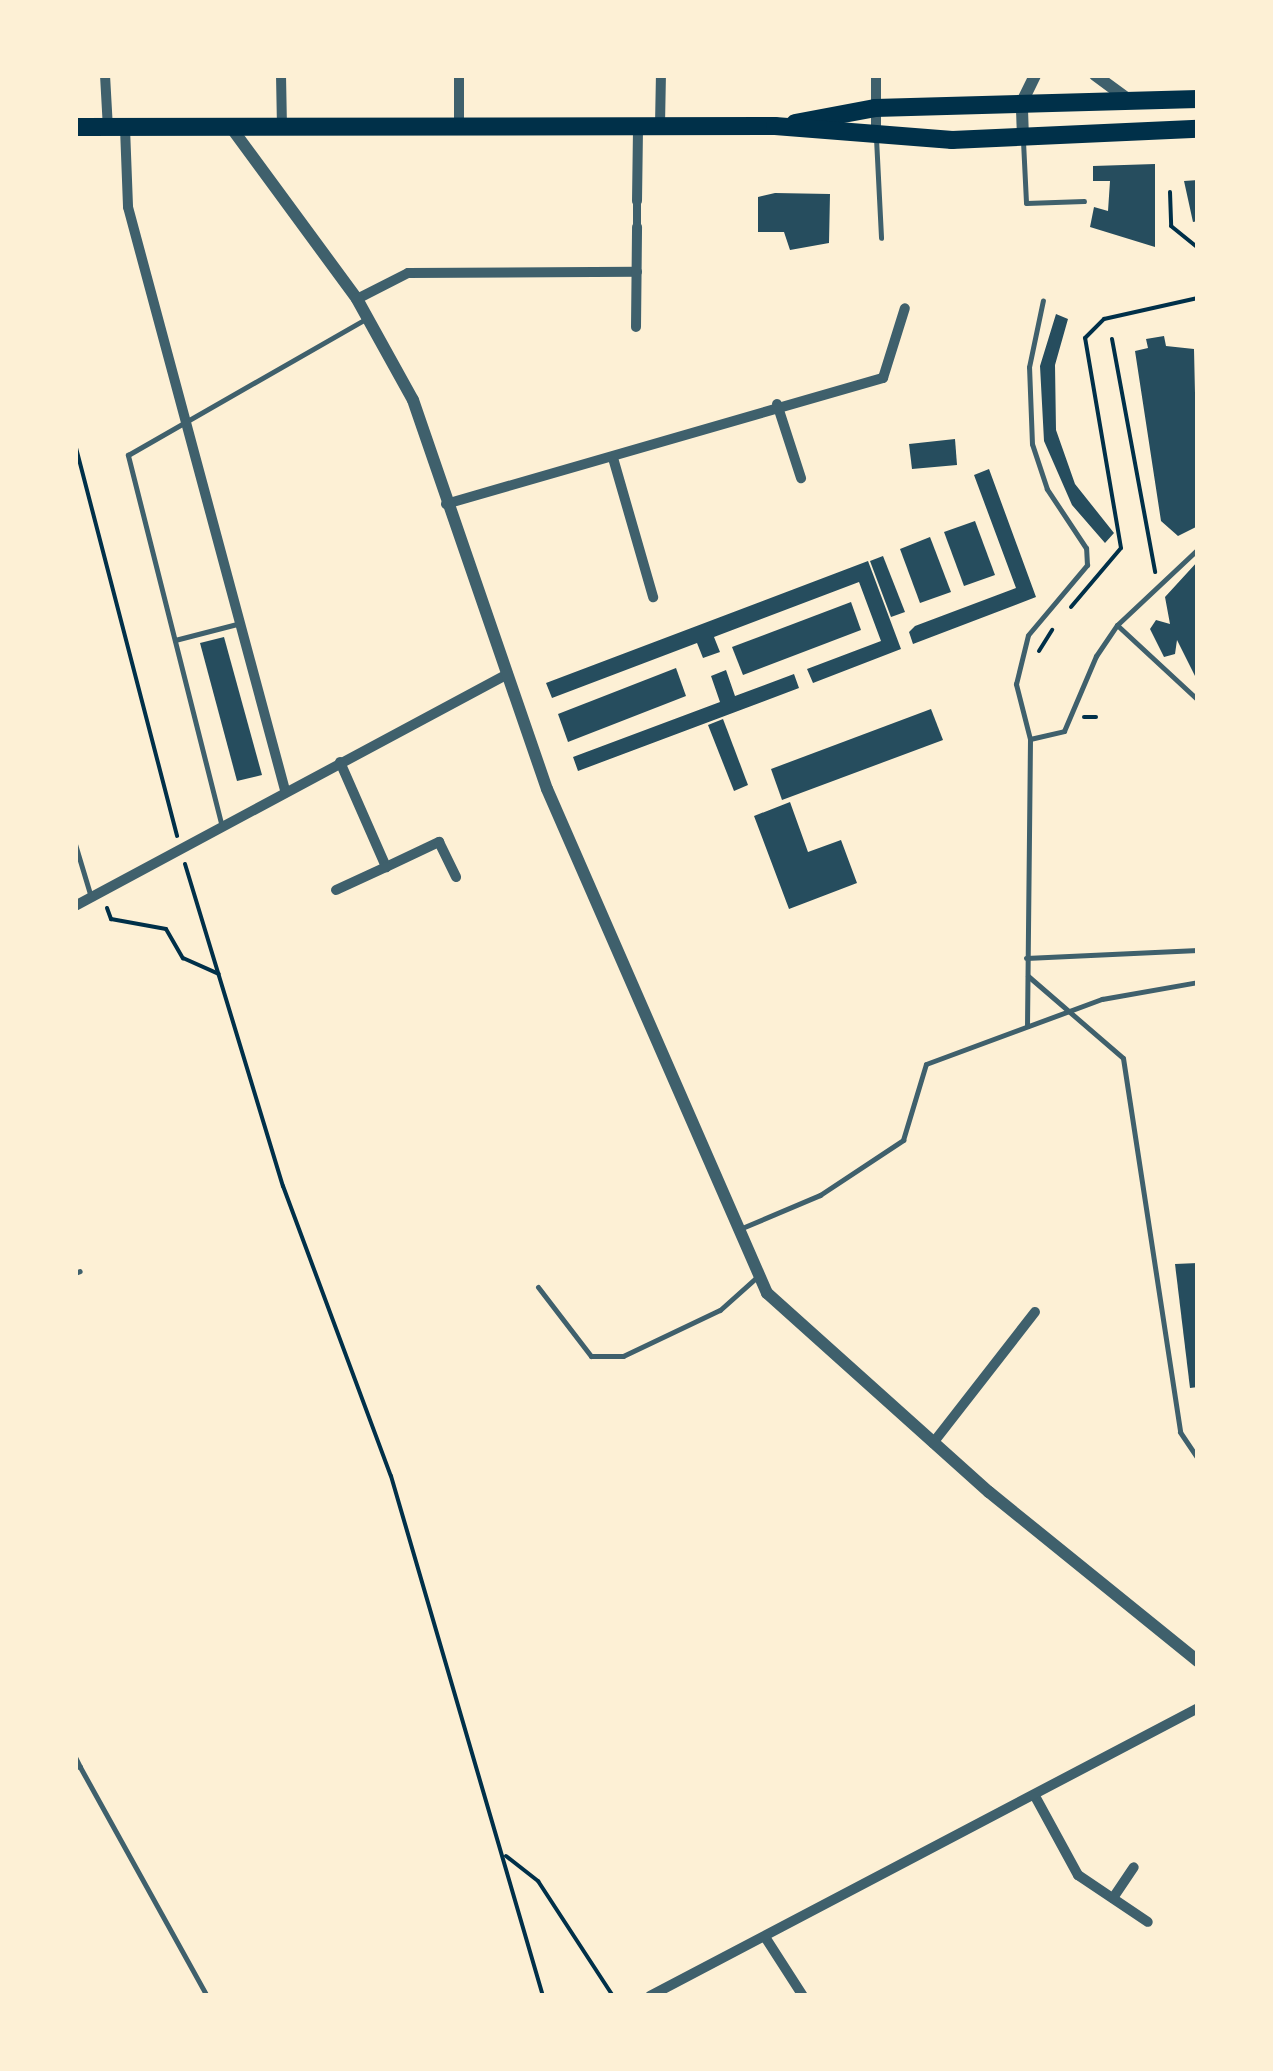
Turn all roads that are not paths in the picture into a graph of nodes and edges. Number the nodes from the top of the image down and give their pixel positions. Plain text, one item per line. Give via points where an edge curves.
1 (105, 75) edge
2 (281, 75) edge
3 (459, 75) edge
4 (662, 75) edge
5 (876, 75) edge
6 (1035, 75) edge
7 (1095, 75) edge
8 (1198, 99) edge
9 (1130, 100) junction
10 (1022, 102) junction
11 (875, 108) junction
12 (282, 125) junction
13 (660, 125) junction
14 (230, 126) junction
15 (459, 126) junction
16 (638, 126) junction
17 (775, 126) junction
18 (75, 127) edge
19 (117, 128) junction
20 (1198, 129) edge
21 (876, 138) junction
22 (1023, 138) junction
23 (637, 201) joint
24 (1084, 201) dead end
25 (637, 227) joint
26 (880, 238) dead end
27 (637, 272) junction
28 (357, 299) junction
29 (1044, 300) dead end
30 (905, 308) dead end
31 (368, 318) junction
32 (636, 326) dead end
33 (777, 404) junction
34 (185, 424) junction
35 (613, 458) junction
36 (800, 478) dead end
37 (446, 504) junction
38 (1198, 550) edge
39 (653, 598) dead end
40 (240, 624) junction
41 (1117, 625) junction
42 (174, 640) junction
43 (508, 674) junction
44 (1198, 700) edge
45 (1030, 739) junction
46 (340, 762) junction
47 (286, 790) junction
48 (221, 823) junction
49 (75, 844) edge
50 (386, 867) junction
51 (456, 877) dead end
52 (336, 890) dead end
53 (95, 895) junction
54 (75, 906) edge
55 (1198, 950) edge
56 (1026, 958) junction
57 (1026, 974) junction
58 (1198, 982) edge
59 (1069, 1012) junction
60 (1027, 1026) junction
61 (735, 1231) junction
62 (756, 1277) junction
63 (538, 1286) dead end
64 (1035, 1312) dead end
65 (933, 1442) junction
66 (1198, 1459) edge
67 (1198, 1661) edge
68 (1198, 1708) edge
69 (75, 1756) edge
70 (78, 1767) edge
71 (1036, 1798) junction
72 (1134, 1867) dead end
73 (1113, 1898) junction
74 (1148, 1922) dead end
75 (766, 1937) junction
76 (207, 1996) edge
77 (650, 1996) edge
78 (803, 1996) edge

1 - 19 street
2 - 12 street
3 - 15 street
4 - 13 street
5 - 11 street
6 - 10 street
7 - 9 street
8 - 9 highway
9 - 10 highway
10 - 11 highway
10 - 22 street
11 - 17 highway
11 - 21 street
12 - 14 highway
12 - 15 highway
13 - 16 highway
13 - 17 highway
14 - 19 highway
14 - 28 street
15 - 16 highway
16 - 23 street
17 - 21 highway
18 - 19 highway
19 - 34 street via 128,207
20 - 22 highway
21 - 22 highway
21 - 26 lane
22 - 24 lane via 1026,203
23 - 25 street
25 - 27 street
27 - 28 street via 408,273
27 - 32 street
28 - 31 street
29 - 45 lane via 1029,367 1032,444 1046,489 1086,548 1087,565 1028,635 1016,684
30 - 33 street via 883,378
31 - 34 lane
31 - 37 street via 413,400
33 - 35 street
33 - 36 street
34 - 40 street
34 - 42 lane via 128,455 126,464
35 - 37 street
35 - 39 street
37 - 43 street
38 - 41 lane
40 - 42 lane
40 - 47 street
41 - 44 lane
41 - 45 lane via 1064,731
42 - 48 lane
43 - 46 street
43 - 61 street via 547,789
45 - 56 lane
46 - 47 street
46 - 50 street
47 - 48 street
48 - 53 street
49 - 53 lane
50 - 51 street via 439,842
50 - 52 street
53 - 54 street
55 - 56 lane
56 - 57 lane
57 - 59 lane
57 - 60 lane
58 - 59 lane via 1128,992
59 - 60 lane
59 - 66 lane via 1123,1058 1180,1432
60 - 61 lane via 926,1064 916,1082 910,1127 898,1144 820,1195
61 - 62 street
62 - 63 lane via 720,1310 623,1356 591,1356
62 - 65 street via 780,1308
64 - 65 street
65 - 67 street
68 - 71 street
69 - 70 lane
70 - 76 lane
71 - 73 street via 1078,1875
71 - 75 street
72 - 73 street
73 - 74 street
75 - 77 street
75 - 78 street

